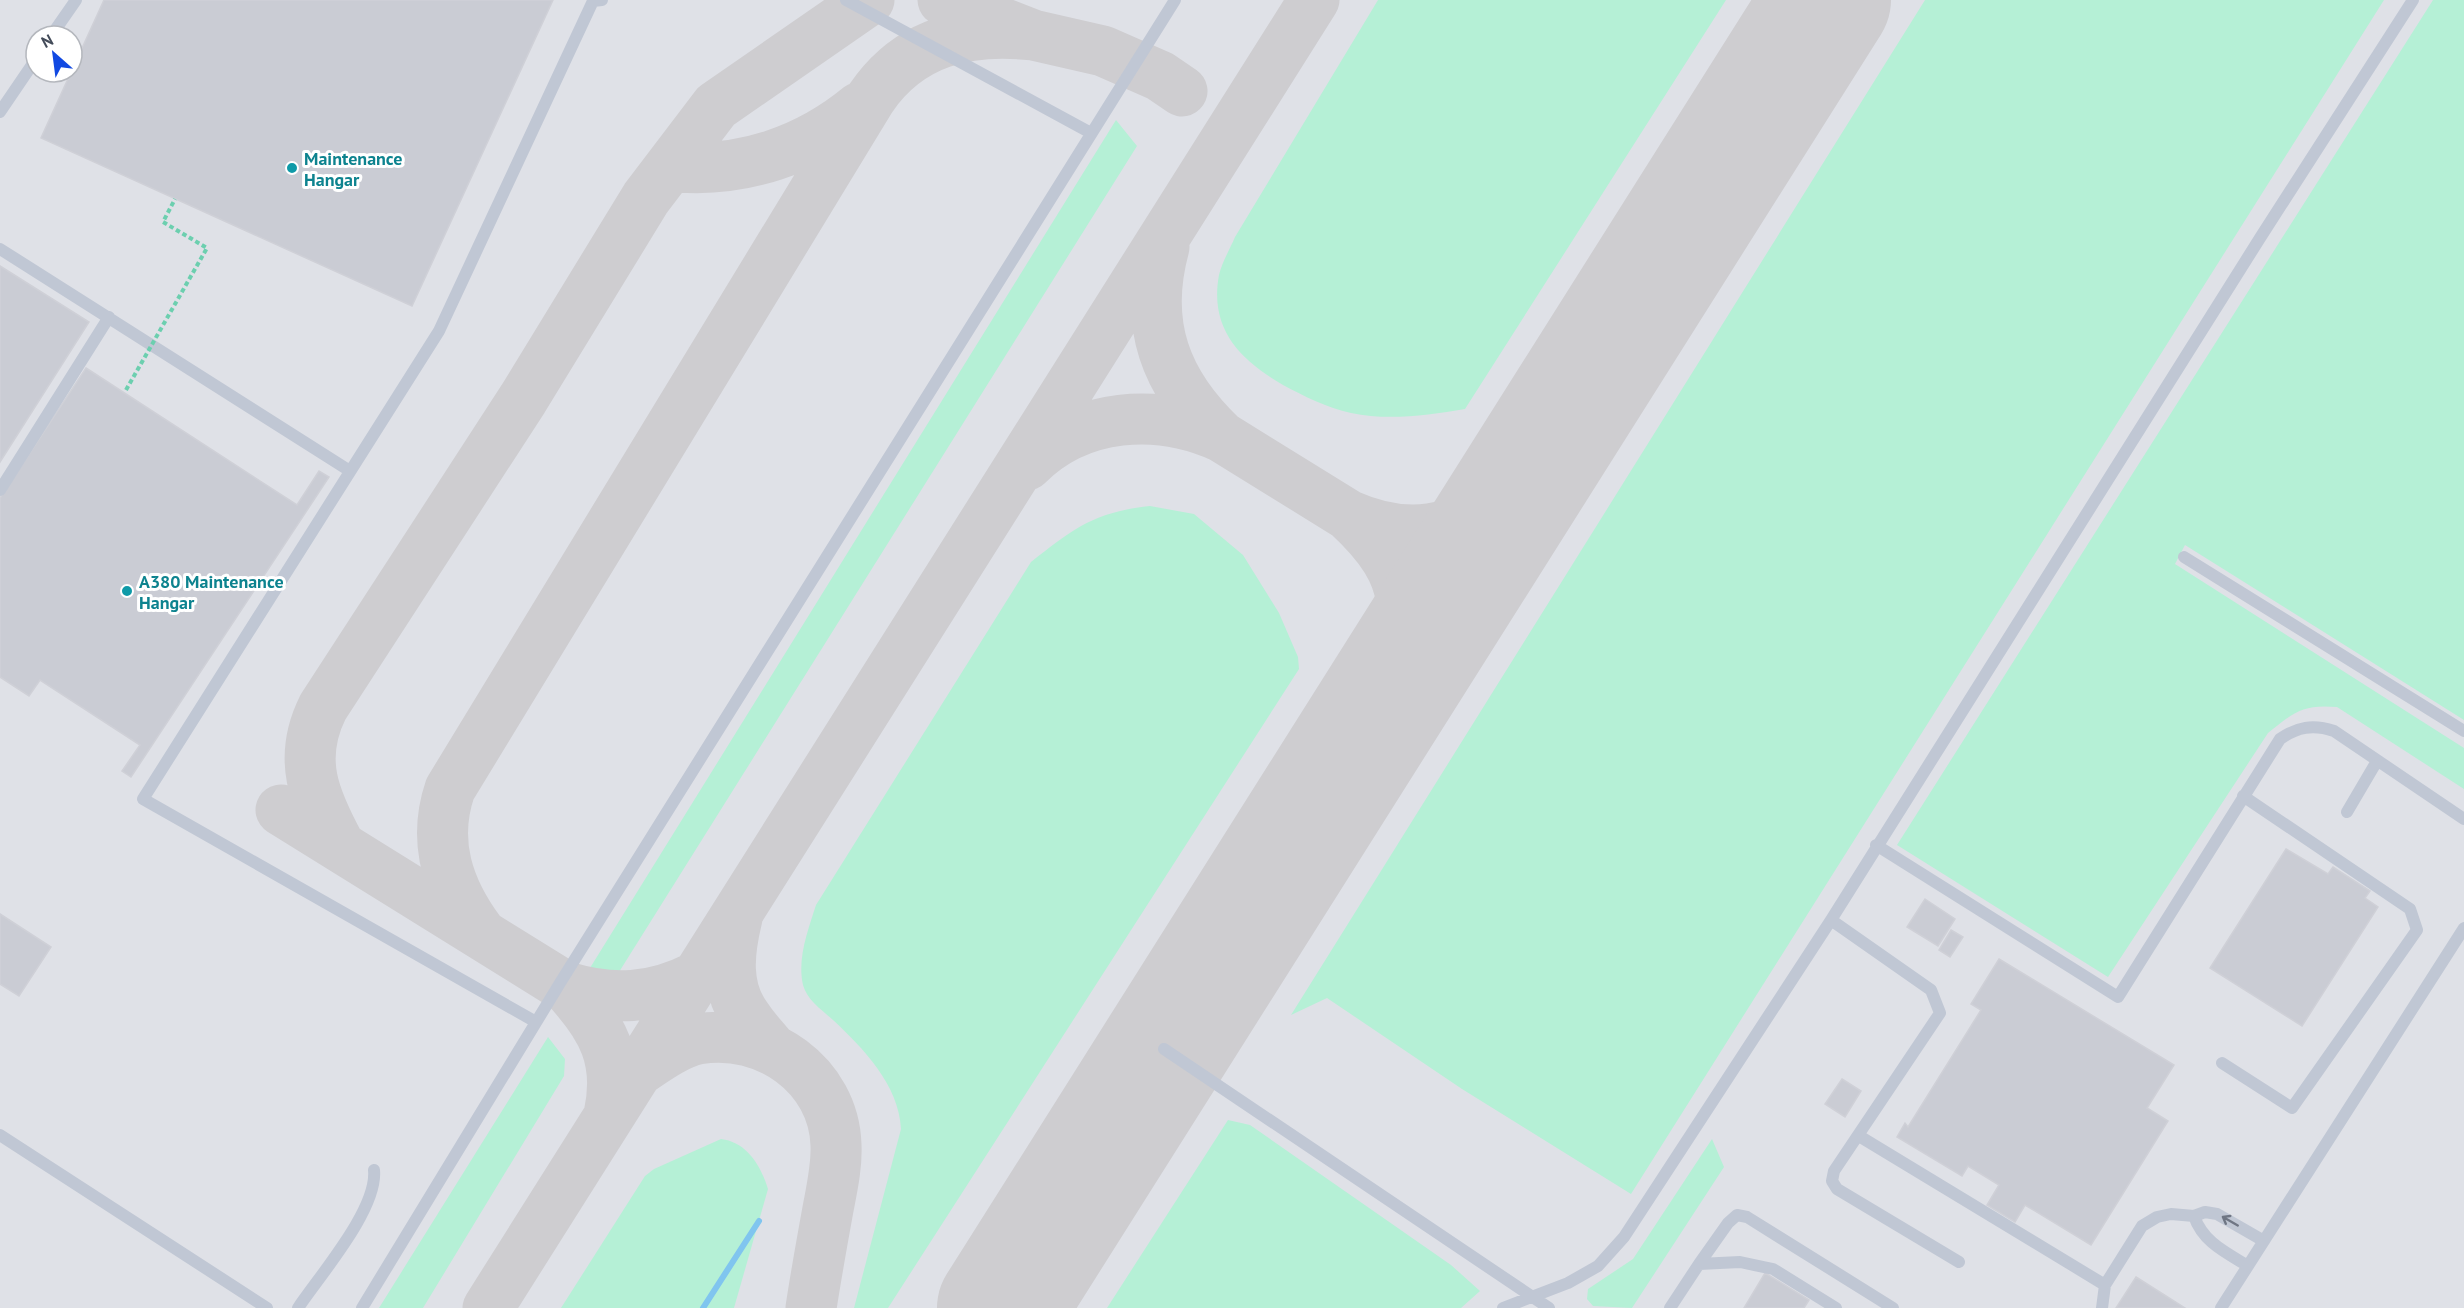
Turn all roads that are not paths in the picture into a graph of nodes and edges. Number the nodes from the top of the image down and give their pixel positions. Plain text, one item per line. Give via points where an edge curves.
1 (75, 0) edge
2 (602, 0) edge
3 (846, 0) edge
4 (1175, 0) edge
5 (2413, 0) edge
6 (59, 24) edge
7 (24, 77) edge
8 (0, 112) edge
9 (1091, 133) junction
10 (0, 249) edge
11 (109, 317) junction
12 (350, 471) junction
13 (0, 490) edge
14 (2184, 557) dead end
15 (2464, 731) edge
16 (2377, 761) junction
17 (2244, 796) junction
18 (2347, 812) dead end
19 (2464, 819) edge
20 (1876, 845) junction
21 (1831, 920) junction
22 (2464, 928) edge
23 (536, 1022) junction
24 (1164, 1049) dead end
25 (2222, 1063) dead end
26 (0, 1135) edge
27 (1859, 1136) junction
28 (374, 1170) dead end
29 (2194, 1216) junction
30 (2264, 1241) junction
31 (1959, 1262) dead end
32 (1700, 1264) junction
33 (2248, 1266) junction
34 (2105, 1286) junction
35 (1530, 1296) junction
36 (267, 1308) edge
37 (297, 1308) edge
38 (362, 1308) edge
39 (1503, 1308) edge
40 (1548, 1308) edge
41 (1670, 1308) edge
42 (1836, 1308) edge
43 (1893, 1308) edge
44 (2102, 1308) edge
45 (2221, 1308) edge

1 - 6 lane
2 - 12 lane via 593,1 439,331
3 - 9 lane
4 - 9 lane
5 - 20 lane
7 - 8 lane
9 - 23 lane
10 - 11 lane
11 - 12 lane
11 - 13 lane
12 - 23 lane via 143,799
14 - 15 lane
16 - 17 lane via 2334,731 2318,726 2291,731 2280,739
16 - 18 lane
16 - 19 lane
17 - 20 lane via 2118,997
17 - 25 lane via 2410,909 2417,930 2292,1108
20 - 21 lane
21 - 27 lane via 1931,990 1940,1013
21 - 35 lane via 1624,1237 1598,1266
22 - 30 lane
23 - 38 lane
24 - 35 lane
26 - 36 lane
27 - 31 lane via 1834,1171 1832,1180 1837,1189
27 - 34 lane
28 - 37 lane via 366,1210
30 -> 29 lane via 2217,1214 2205,1212
29 - 33 lane via 2207,1240
29 - 34 lane via 2171,1214 2142,1226
30 - 33 lane
32 - 41 lane
32 - 42 lane via 1740,1262 1773,1269
32 - 43 lane via 1728,1222 1737,1215 1747,1217
33 - 45 lane
34 - 44 lane
35 - 39 lane
35 - 40 lane

